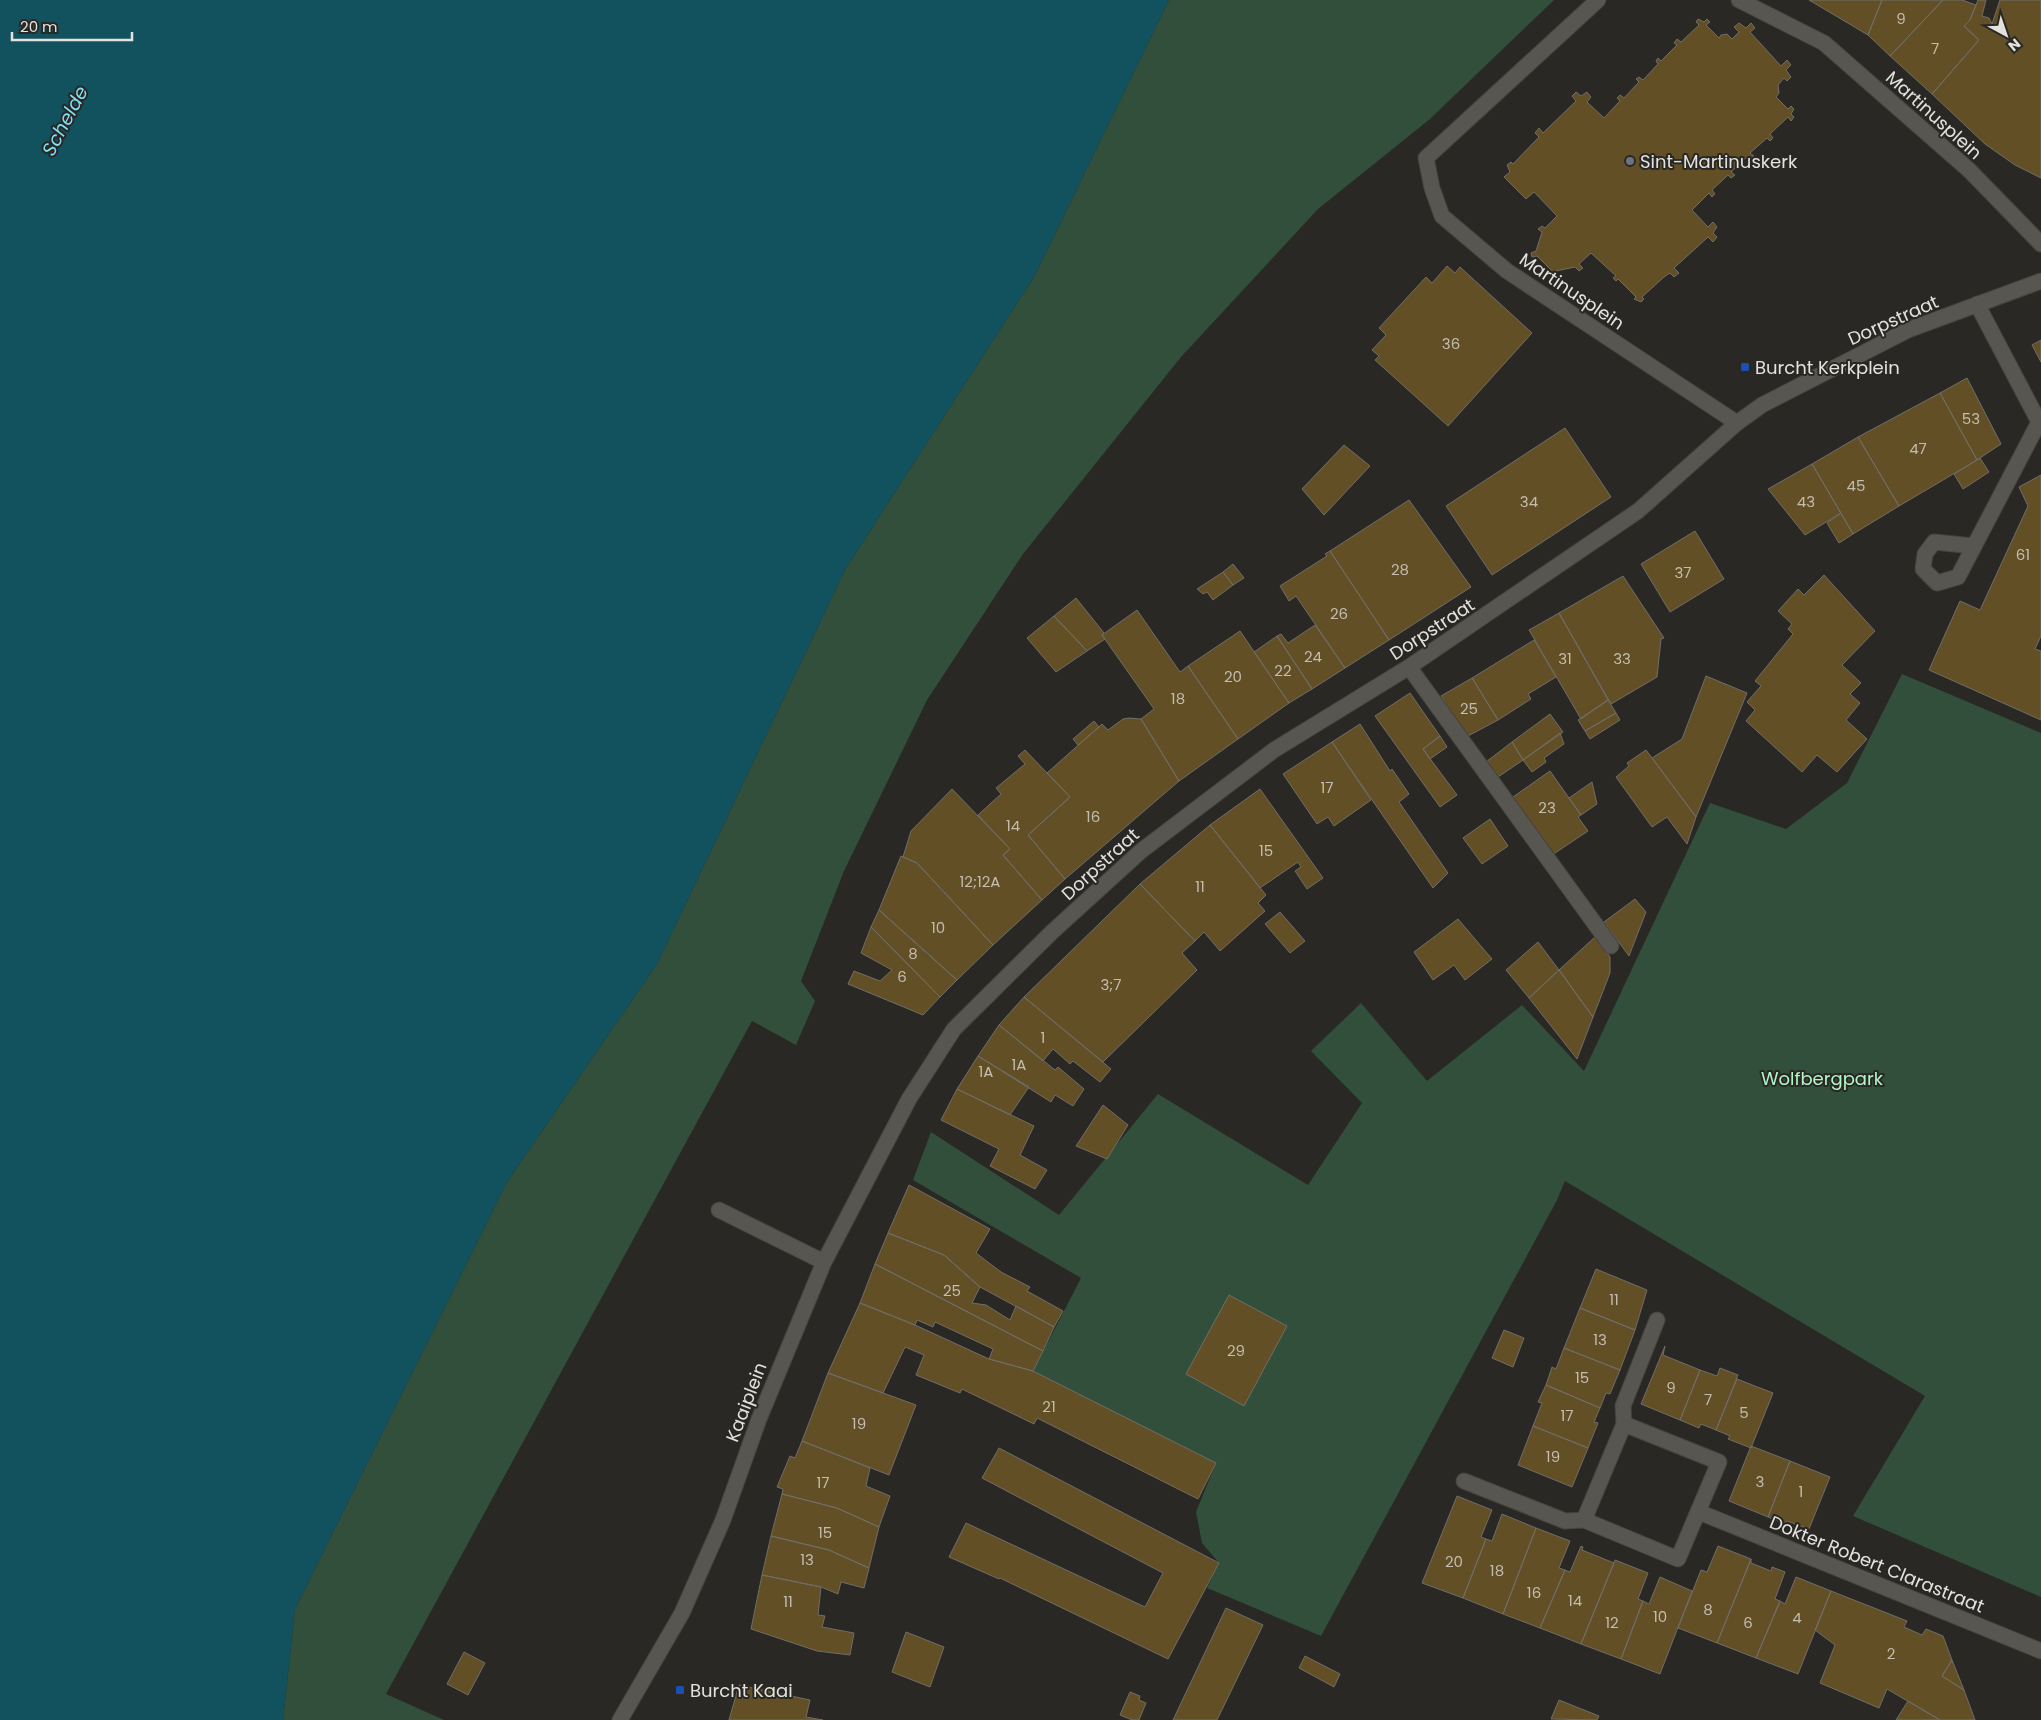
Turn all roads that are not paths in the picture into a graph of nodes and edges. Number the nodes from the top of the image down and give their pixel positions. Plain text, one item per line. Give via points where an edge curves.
1 (1598, 0) edge
2 (1739, 0) edge
3 (2041, 244) edge
4 (2041, 281) edge
5 (1977, 304) junction
6 (1737, 424) junction
7 (1974, 546) dead end
8 (1409, 667) junction
9 (1611, 946) dead end
10 (909, 1099) joint
11 (719, 1210) dead end
12 (824, 1262) junction
13 (1657, 1320) dead end
14 (1624, 1424) junction
15 (1464, 1481) dead end
16 (1699, 1512) junction
17 (1584, 1520) junction
18 (2041, 1651) edge
19 (620, 1720) edge

1 - 6 street, Martinusplein via 1426,158 1432,188 1442,216 1507,271
2 - 3 street, Martinusplein via 1824,43 1969,170
4 - 5 street, Dorpstraat
5 - 6 street, Dorpstraat via 1908,330 1762,405
5 - 7 street via 2039,422
6 - 8 street, Dorpstraat via 1638,511
8 - 9 street
8 - 10 street, Dorpstraat via 1274,750 1141,851 1052,932 954,1029
10 - 12 street, Kaaiplein
11 - 12 street
12 - 19 street, Kaaiplein via 759,1419 723,1520 682,1612
13 - 14 street via 1623,1406
14 - 16 street via 1719,1462
14 - 17 street
15 - 17 street via 1565,1521
16 - 17 street via 1678,1559
16 - 18 street, Dokter Robert Clarastraat

